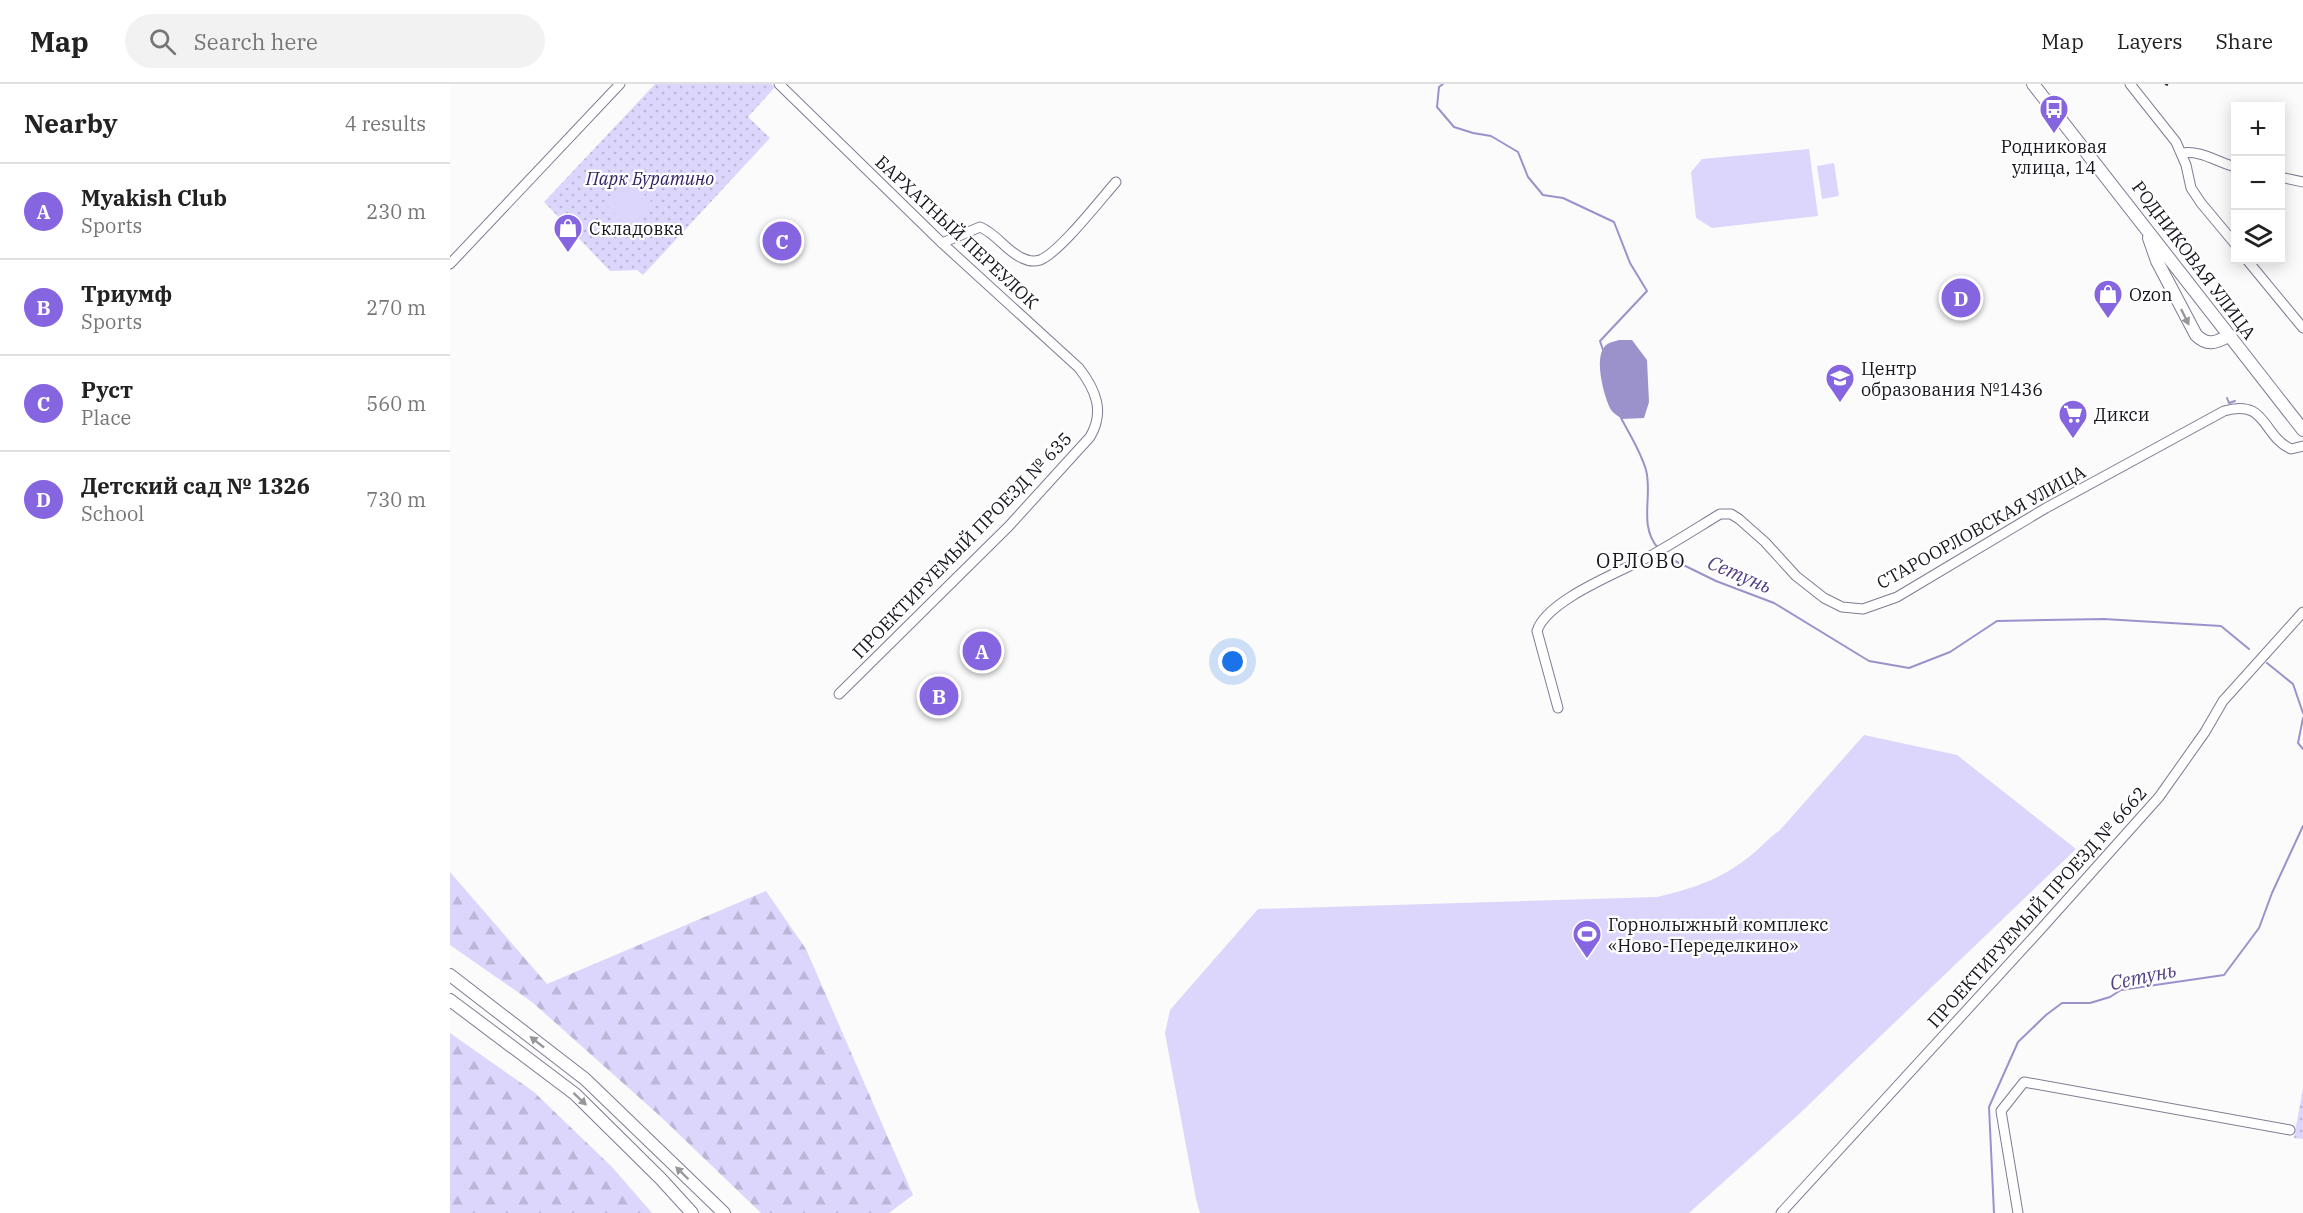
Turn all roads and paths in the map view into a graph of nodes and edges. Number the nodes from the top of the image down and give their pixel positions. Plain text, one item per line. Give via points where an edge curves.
1 (620, 84) edge
2 (779, 84) edge
3 (2033, 84) edge
4 (2130, 84) edge
5 (2182, 153) junction
6 (2231, 164) edge
7 (2285, 178) edge
8 (1116, 182) dead end
9 (2303, 182) edge
10 (2144, 226) junction
11 (2231, 240) edge
12 (942, 243) junction
13 (450, 264) edge
14 (2250, 264) edge
15 (2303, 328) edge
16 (2228, 336) junction
17 (1099, 413) joint
18 (2303, 430) edge
19 (2303, 446) edge
20 (2303, 612) edge
21 (839, 694) dead end
22 (1558, 708) dead end
23 (450, 975) edge
24 (450, 1000) edge
25 (2290, 1130) dead end
26 (692, 1213) edge
27 (724, 1213) edge
28 (1781, 1213) edge
29 (2018, 1213) edge

1 - 13 street
2 - 12 street, БАРХАТНЫЙ ПЕРЕУЛОК
3 - 10 main road, РОДНИКОВАЯ УЛИЦА
4 - 5 street
5 - 6 street via 2192,151
5 - 11 street via 2191,188
7 - 9 street
8 - 12 street via 1054,251 1041,260 1019,257 980,227
10 - 16 main road, РОДНИКОВАЯ УЛИЦА
10 -> 16 main road via 2157,261 2196,335 2207,343
12 - 17 street, БАРХАТНЫЙ ПЕРЕУЛОК via 1079,368 1095,394
14 - 15 street
16 - 18 main road, РОДНИКОВАЯ УЛИЦА
17 - 21 street, ПРОЕКТИРУЕМЫЙ ПРОЕЗД № 635 via 1090,437 1031,502
19 - 22 street, СТАРООРЛОВСКАЯ УЛИЦА via 2291,449 2283,445 2254,410 2224,411 2046,508 1897,597 1863,609 1842,607 1824,598 1739,519 1720,514 1653,555 1588,586 1539,624 1537,631
20 - 28 street, ПРОЕКТИРУЕМЫЙ ПРОЕЗД № 6662 via 2223,701 2159,796
27 -> 23 main road via 585,1079
24 -> 26 main road via 575,1094
25 - 29 street via 2024,1082 2001,1111

